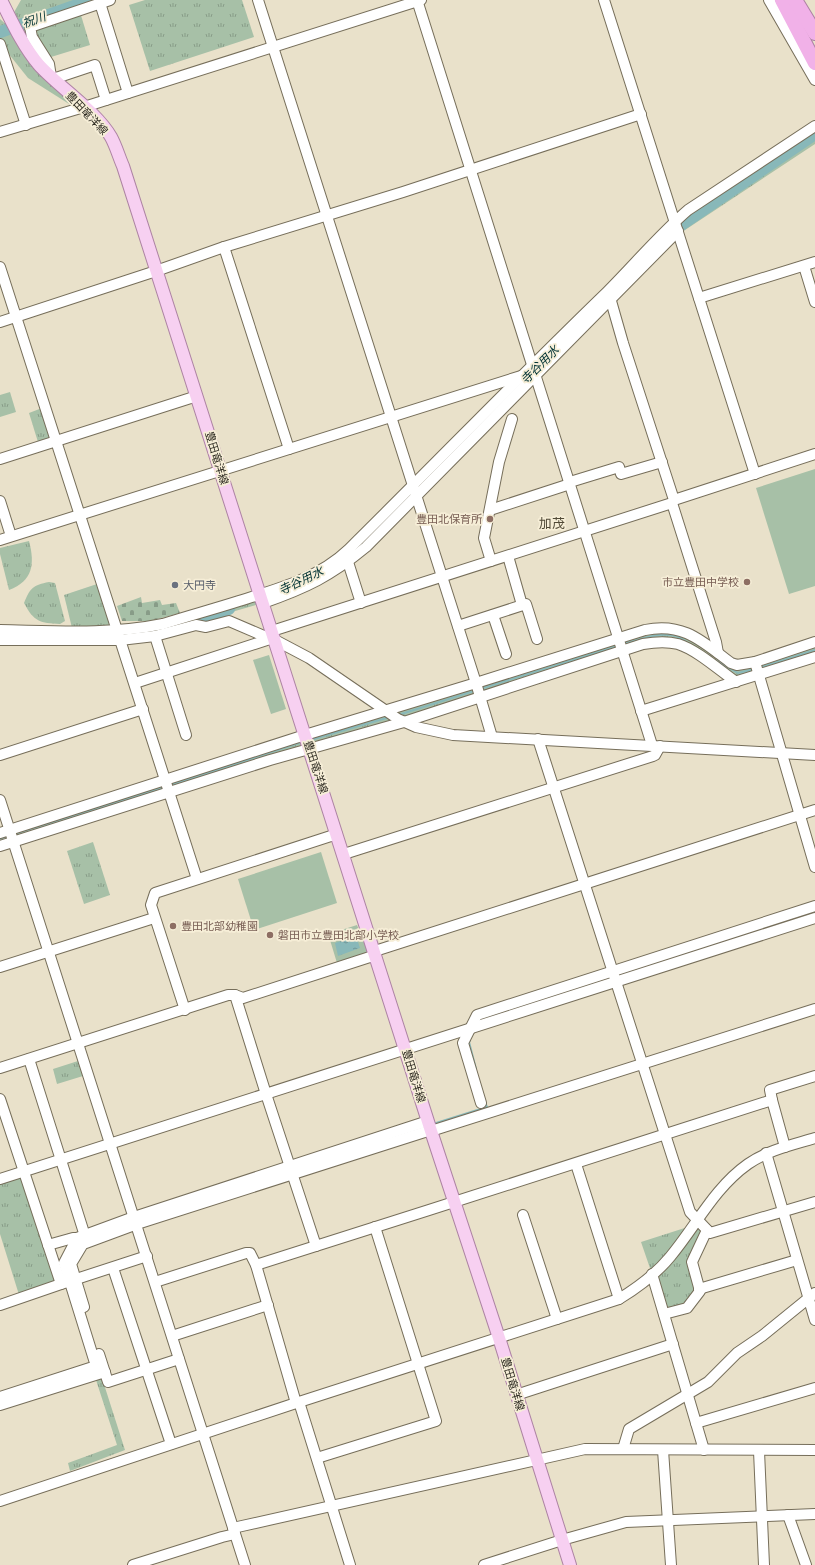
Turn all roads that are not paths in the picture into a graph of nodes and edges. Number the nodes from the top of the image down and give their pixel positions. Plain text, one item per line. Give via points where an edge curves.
1 (110, 0) edge
2 (258, 0) edge
3 (418, 0) edge
4 (604, 0) edge
5 (769, 0) edge
6 (782, 0) edge
7 (795, 0) edge
8 (804, 0) edge
9 (2, 1) edge
10 (100, 3) junction
11 (815, 18) edge
12 (815, 33) edge
13 (0, 44) edge
14 (272, 47) junction
15 (815, 63) edge
16 (52, 78) junction
17 (815, 80) edge
18 (128, 93) junction
19 (106, 100) junction
20 (84, 107) junction
21 (641, 114) junction
22 (26, 125) junction
23 (815, 126) edge
24 (0, 132) edge
25 (471, 168) junction
26 (326, 215) junction
27 (677, 227) junction
28 (224, 247) junction
29 (815, 262) edge
30 (804, 266) junction
31 (0, 267) edge
32 (156, 271) junction
33 (609, 295) junction
34 (699, 298) junction
35 (815, 302) edge
36 (16, 316) junction
37 (0, 322) edge
38 (534, 370) junction
39 (523, 376) junction
40 (197, 396) junction
41 (390, 417) junction
42 (512, 419) dead end
43 (57, 440) junction
44 (290, 449) junction
45 (815, 454) edge
46 (0, 459) edge
47 (662, 462) junction
48 (220, 471) junction
49 (755, 474) junction
50 (570, 483) junction
51 (414, 491) junction
52 (0, 501) edge
53 (673, 502) junction
54 (490, 510) junction
55 (80, 514) junction
56 (585, 531) junction
57 (11, 536) junction
58 (0, 540) edge
59 (508, 556) junction
60 (491, 561) junction
61 (348, 562) junction
62 (442, 577) junction
63 (262, 599) junction
64 (361, 603) junction
65 (522, 605) junction
66 (493, 615) junction
67 (458, 626) junction
68 (0, 630) edge
69 (119, 635) junction
70 (156, 636) junction
71 (273, 637) junction
72 (619, 637) junction
73 (537, 639) dead end
74 (0, 640) edge
75 (815, 642) edge
76 (623, 650) junction
77 (506, 654) dead end
78 (721, 655) junction
79 (815, 657) edge
80 (755, 662) junction
81 (715, 667) junction
82 (168, 672) junction
83 (759, 675) junction
84 (736, 682) junction
85 (134, 683) junction
86 (476, 683) junction
87 (480, 696) junction
88 (143, 709) junction
89 (384, 710) junction
90 (641, 711) junction
91 (404, 722) junction
92 (186, 735) dead end
93 (492, 737) junction
94 (538, 739) junction
95 (308, 742) junction
96 (656, 746) junction
97 (782, 753) junction
98 (0, 755) edge
99 (815, 755) edge
100 (166, 780) junction
101 (554, 788) junction
102 (170, 792) junction
103 (0, 800) edge
104 (815, 810) edge
105 (799, 815) junction
106 (5, 831) edge
107 (337, 834) junction
108 (14, 842) junction
109 (0, 846) edge
110 (344, 854) junction
111 (815, 867) edge
112 (198, 879) junction
113 (584, 883) junction
114 (815, 906) edge
115 (154, 918) junction
116 (815, 918) edge
117 (49, 952) junction
118 (375, 953) junction
119 (0, 968) edge
120 (614, 977) junction
121 (235, 995) junction
122 (815, 1009) edge
123 (185, 1010) junction
124 (470, 1028) junction
125 (77, 1043) junction
126 (405, 1049) junction
127 (29, 1059) junction
128 (642, 1064) junction
129 (0, 1068) edge
130 (815, 1076) edge
131 (266, 1094) junction
132 (0, 1099) edge
133 (772, 1100) junction
134 (481, 1103) dead end
135 (430, 1127) junction
136 (664, 1136) junction
137 (815, 1138) edge
138 (110, 1144) junction
139 (785, 1147) junction
140 (766, 1153) junction
141 (62, 1160) junction
142 (576, 1164) junction
143 (291, 1170) junction
144 (24, 1172) junction
145 (0, 1179) edge
146 (454, 1201) junction
147 (815, 1202) edge
148 (783, 1212) junction
149 (524, 1215) dead end
150 (698, 1220) junction
151 (135, 1221) junction
152 (374, 1227) junction
153 (707, 1230) junction
154 (81, 1237) junction
155 (48, 1245) junction
156 (316, 1246) junction
157 (147, 1256) junction
158 (797, 1260) junction
159 (256, 1265) junction
160 (113, 1268) junction
161 (652, 1274) junction
162 (68, 1282) junction
163 (155, 1282) junction
164 (700, 1289) junction
165 (812, 1295) edge
166 (619, 1299) junction
167 (0, 1305) edge
168 (268, 1305) junction
169 (664, 1314) junction
170 (557, 1319) junction
171 (815, 1320) edge
172 (172, 1336) junction
173 (499, 1338) junction
174 (673, 1344) junction
175 (179, 1359) junction
176 (418, 1363) junction
177 (147, 1370) junction
178 (104, 1372) junction
179 (815, 1388) edge
180 (688, 1394) junction
181 (516, 1395) junction
182 (0, 1397) edge
183 (298, 1402) junction
184 (0, 1405) edge
185 (696, 1423) junction
186 (204, 1433) junction
187 (171, 1444) junction
188 (623, 1449) junction
189 (663, 1450) junction
190 (704, 1450) junction
191 (815, 1450) edge
192 (759, 1451) junction
193 (317, 1458) junction
194 (536, 1459) junction
195 (0, 1501) edge
196 (331, 1506) junction
197 (815, 1514) edge
198 (788, 1515) junction
199 (762, 1517) junction
200 (668, 1521) junction
201 (234, 1531) junction
202 (562, 1540) junction
203 (133, 1565) edge
204 (245, 1565) edge
205 (350, 1565) edge
206 (484, 1565) edge
207 (570, 1565) edge
208 (671, 1565) edge
209 (764, 1565) edge
210 (806, 1565) edge

1 - 10 street
2 - 14 street
3 - 14 street
3 - 25 street
4 - 21 street
5 - 17 street
6 - 15 highway
7 - 12 highway
8 - 11 highway
9 - 16 main road, 豊田竜洋線 via 19,36 39,65
10 - 16 street via 30,27 34,41 49,64
10 - 18 street
13 - 22 street
14 - 18 street
14 - 26 street
16 - 19 street via 95,65
16 - 20 main road, 豊田竜洋線
18 - 19 street
19 - 20 street
20 - 22 street
20 - 32 main road, 豊田竜洋線 via 111,137 123,166
21 - 25 street
21 - 27 street
22 - 24 street
23 - 27 street via 688,210
25 - 26 street
25 - 38 street
26 - 28 street
26 - 41 street
27 - 33 street
27 - 34 street
28 - 32 street
28 - 44 street
29 - 30 street
30 - 34 street
30 - 35 street
31 - 36 street
32 - 36 street
32 - 40 main road, 豊田竜洋線
33 - 38 street via 559,337
33 - 47 street
34 - 49 street
36 - 37 street
36 - 43 street
38 - 39 street
38 - 50 street
38 - 51 street
39 - 41 street
39 - 51 street
40 - 43 street
40 - 48 main road, 豊田竜洋線
41 - 44 street
41 - 51 street
42 - 54 street via 499,462
43 - 46 street
43 - 55 street
44 - 48 street
45 - 49 street
47 - 50 street via 621,474 619,467
47 - 53 street
48 - 55 street
48 - 63 main road, 豊田竜洋線
49 - 53 street
50 - 54 street
50 - 56 street
51 - 61 street via 366,547
51 - 62 street
51 - 63 street via 341,557 308,577
52 - 57 street
53 - 56 street
53 - 78 street
54 - 60 street via 484,538
55 - 57 street
55 - 69 street
56 - 59 street
56 - 72 street
57 - 58 street
59 - 60 street
59 - 65 street
60 - 62 street
61 - 63 street via 314,584 295,592
61 - 64 street
62 - 64 street
62 - 67 street
63 - 69 street
63 - 71 main road, 豊田竜洋線
64 - 71 street
65 - 66 street
65 - 73 street via 526,604
66 - 67 street
66 - 77 street
67 - 86 street
68 - 69 street
69 - 70 street
69 - 74 street
69 - 85 street
70 - 71 street via 196,625 206,627 228,621
70 - 82 street
71 - 82 street
71 - 89 street via 309,658
71 - 95 main road, 豊田竜洋線
72 - 76 street
72 - 78 street via 659,627 671,628 695,636
72 - 86 street
75 - 80 street
76 - 81 street via 648,643 678,644
76 - 87 street
76 - 90 street
78 - 80 street via 737,665
78 - 81 street
79 - 83 street
80 - 83 street
81 - 84 street
82 - 85 street
82 - 92 street
83 - 84 street
83 - 97 street
84 - 90 street
85 - 88 street
86 - 87 street
86 - 89 street
87 - 91 street
87 - 93 street
88 - 98 street
88 - 100 street
89 - 91 street
89 - 95 street
90 - 96 street
91 - 93 street via 433,732
91 - 95 street
93 - 94 street
94 - 96 street
94 - 101 street
95 - 100 street
95 - 102 street
95 - 107 main road, 豊田竜洋線
96 - 97 street
96 - 101 street via 653,756
97 - 99 street
97 - 105 street
100 - 102 street
100 - 106 street
101 - 110 street
101 - 113 street
102 - 108 street
102 - 112 street
103 - 106 street
104 - 105 street
105 - 111 street
105 - 113 street
106 - 108 street
107 - 110 main road, 豊田竜洋線
107 - 112 street
108 - 109 street
108 - 117 street
110 - 118 main road, 豊田竜洋線
112 - 115 street via 156,893 151,905
113 - 118 street
113 - 120 street
114 - 120 street
115 - 117 street
115 - 123 street
116 - 120 street
117 - 119 street
117 - 125 street
118 - 121 street via 243,998
118 - 126 main road, 豊田竜洋線
120 - 124 street via 477,1015
120 - 128 street
121 - 123 street via 228,995
121 - 131 street
122 - 128 street
123 - 125 street
124 - 126 street
124 - 134 street via 463,1043
125 - 127 street
125 - 138 street
126 - 131 street
126 - 135 main road, 豊田竜洋線
127 - 129 street
127 - 141 street
128 - 135 street
128 - 136 street
130 - 133 street via 770,1090
131 - 138 street
131 - 143 street
132 - 144 street
133 - 136 street
133 - 139 street
135 - 143 street
135 - 146 main road, 豊田竜洋線
136 - 142 street
136 - 150 street via 690,1212
137 - 139 street
138 - 141 street
138 - 151 street
139 - 140 street
140 - 148 street
140 - 150 street via 730,1178
141 - 144 street
141 - 154 street
142 - 146 street
142 - 166 street
143 - 151 street
143 - 156 street
144 - 145 street
144 - 155 street
146 - 152 street
146 - 173 main road, 豊田竜洋線
147 - 148 street
148 - 153 street via 710,1233
148 - 158 street
149 - 170 street
150 - 153 street
150 - 161 street via 669,1258
151 - 154 street
151 - 157 street
151 - 162 street via 83,1244 71,1264
152 - 156 street
152 - 176 street
153 - 164 street via 692,1262
154 - 155 street
154 - 162 street via 64,1263
155 - 162 street
156 - 159 street
157 - 160 street
157 - 163 street
158 - 164 street
158 - 165 street
159 - 163 street via 250,1253 246,1253
159 - 168 street
160 - 162 street
160 - 177 street
161 - 166 street
161 - 169 street
162 - 167 street
162 - 178 street
162 - 182 street via 96,1366
163 - 172 street
164 - 169 street via 687,1308
165 - 171 street
165 - 180 street via 737,1353 708,1382
166 - 170 street
168 - 172 street
168 - 183 street
169 - 174 street
170 - 173 street
172 - 175 street
173 - 176 street
173 - 181 main road, 豊田竜洋線
174 - 180 street
174 - 181 street
175 - 177 street
175 - 186 street
176 - 183 street
176 - 193 street via 436,1421
177 - 178 street via 108,1382
177 - 187 street
178 - 184 street
179 - 185 street
180 - 185 street
180 - 188 street via 629,1429
181 - 194 main road, 豊田竜洋線
183 - 186 street
183 - 193 street
185 - 190 street
186 - 187 street
186 - 201 street
187 - 195 street
188 - 189 street
188 - 194 street via 585,1449
189 - 190 street
189 - 200 street
190 - 192 street
191 - 192 street
192 - 199 street
193 - 196 street
194 - 196 street
194 - 202 main road, 豊田竜洋線
196 - 201 street
196 - 205 street
197 - 198 street
198 - 199 street
198 - 210 street
199 - 200 street
199 - 209 street
200 - 202 street via 626,1522
200 - 208 street
201 - 203 street
201 - 204 street
202 - 206 street
202 - 207 main road, 豊田竜洋線

